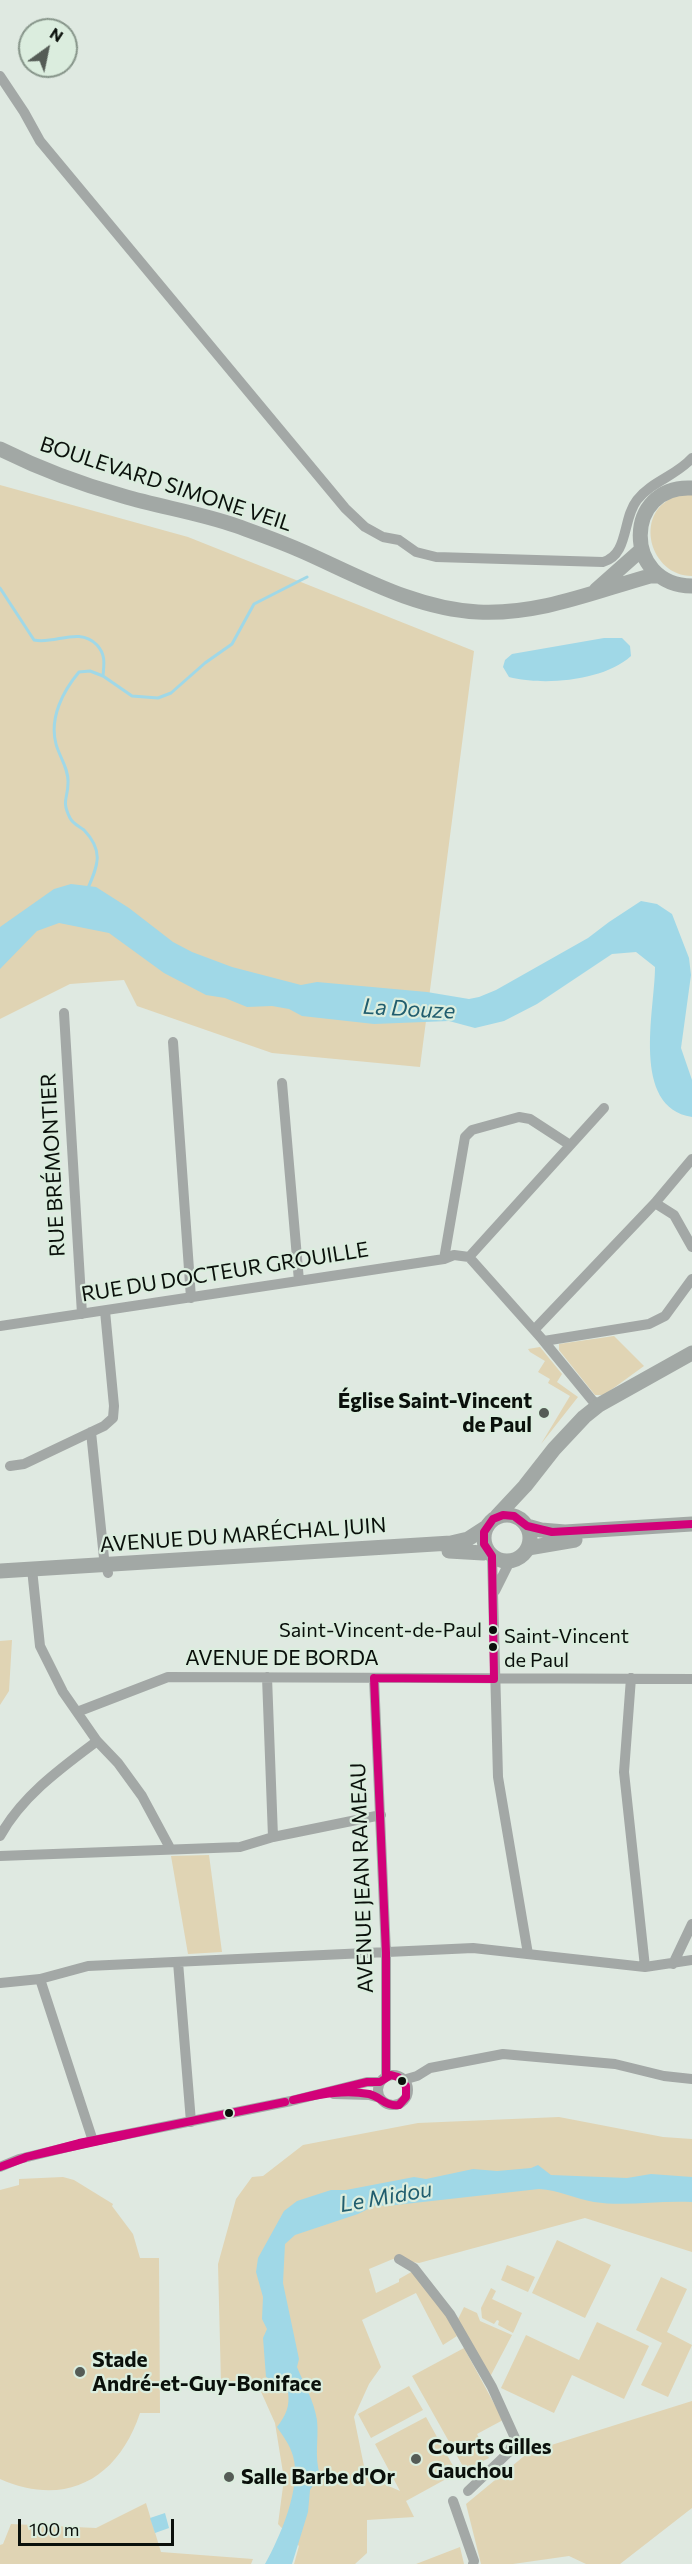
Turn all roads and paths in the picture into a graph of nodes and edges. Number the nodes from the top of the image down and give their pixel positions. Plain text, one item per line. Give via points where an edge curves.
1 (0, 76) edge
2 (0, 450) edge
3 (692, 458) edge
4 (692, 474) edge
5 (688, 488) edge
6 (641, 550) junction
7 (660, 576) junction
8 (692, 586) edge
9 (594, 592) junction
10 (64, 1013) dead end
11 (172, 1042) dead end
12 (282, 1083) dead end
13 (604, 1108) dead end
14 (570, 1145) junction
15 (692, 1159) edge
16 (655, 1203) junction
17 (692, 1247) edge
18 (449, 1257) junction
19 (469, 1257) junction
20 (692, 1279) edge
21 (299, 1281) junction
22 (191, 1298) junction
23 (105, 1311) junction
24 (82, 1314) junction
25 (0, 1326) edge
26 (534, 1330) junction
27 (544, 1341) junction
28 (692, 1353) edge
29 (599, 1405) junction
30 (91, 1432) junction
31 (10, 1466) dead end
32 (525, 1486) junction
33 (498, 1516) junction
34 (526, 1524) junction
35 (692, 1524) edge
36 (485, 1528) junction
37 (692, 1533) edge
38 (528, 1548) junction
39 (490, 1553) junction
40 (510, 1561) junction
41 (108, 1569) junction
42 (0, 1571) edge
43 (33, 1574) junction
44 (0, 1580) edge
45 (494, 1591) junction
46 (267, 1677) junction
47 (374, 1678) junction
48 (631, 1678) junction
49 (494, 1679) junction
50 (692, 1679) edge
51 (77, 1712) junction
52 (97, 1741) junction
53 (381, 1815) junction
54 (0, 1836) edge
55 (273, 1837) junction
56 (170, 1848) junction
57 (0, 1856) edge
58 (692, 1924) edge
59 (386, 1953) junction
60 (528, 1954) junction
61 (692, 1960) edge
62 (178, 1962) junction
63 (673, 1964) junction
64 (645, 1967) junction
65 (40, 1979) junction
66 (0, 1983) edge
67 (383, 2079) junction
68 (692, 2079) edge
69 (403, 2080) junction
70 (328, 2093) junction
71 (380, 2098) junction
72 (191, 2122) junction
73 (93, 2141) junction
74 (0, 2167) edge
75 (399, 2259) dead end
76 (468, 2491) dead end
77 (453, 2501) dead end
78 (473, 2564) edge

1 - 3 street via 40,141 345,508 383,537 436,557 612,560 620,551 636,501 653,484 682,469
2 - 9 main road, BOULEVARD SIMONE VEIL via 83,484 232,524 388,591 444,608 477,612 528,610
4 - 5 main road
5 - 6 main road via 663,494 648,509 640,529
6 - 7 main road
6 - 9 main road, BOULEVARD SIMONE VEIL
7 - 8 main road via 675,584
7 - 9 main road, BOULEVARD SIMONE VEIL
10 - 24 street, RUE BRÉMONTIER
11 - 22 street
12 - 21 street
13 - 14 street
14 - 18 street via 530,1119 519,1118 472,1130 465,1137
14 - 19 street
15 - 16 street
16 - 17 street via 674,1215
16 - 26 street
18 - 19 street, RUE DU DOCTEUR GROUILLE
18 - 21 street, RUE DU DOCTEUR GROUILLE
19 - 26 street
20 - 27 street via 665,1316 649,1324
21 - 22 street, RUE DU DOCTEUR GROUILLE
22 - 23 street, RUE DU DOCTEUR GROUILLE
23 - 24 street, RUE DU DOCTEUR GROUILLE
23 - 30 street via 113,1418
24 - 25 street, RUE DU DOCTEUR GROUILLE
26 - 27 street
27 - 29 street
28 - 29 main road
29 - 32 main road via 560,1442
30 - 31 street via 24,1464
30 - 41 street
32 - 33 main road
32 - 34 main road via 522,1506
33 - 34 main road via 514,1516
33 - 36 main road
34 - 35 main road via 565,1532
34 - 38 main road
36 - 39 main road via 483,1540
36 - 41 main road, AVENUE DU MARÉCHAL JUIN via 456,1543
37 - 38 main road via 590,1539
38 - 40 main road
39 - 40 main road
39 - 41 main road, AVENUE DU MARÉCHAL JUIN via 464,1550
39 - 45 street
40 - 45 street
41 - 43 main road, AVENUE DU MARÉCHAL JUIN
42 - 43 main road, AVENUE DU MARÉCHAL JUIN
43 - 44 main road, AVENUE DU MARÉCHAL JUIN
43 - 51 street via 40,1646
45 - 49 street
46 - 47 street, AVENUE DE BORDA
46 - 51 street, AVENUE DE BORDA via 161,1678
46 - 55 street
47 - 49 street, AVENUE DE BORDA
47 - 53 street, AVENUE JEAN RAMEAU
48 - 49 street, AVENUE DE BORDA
48 - 50 street, AVENUE DE BORDA
48 - 64 street via 624,1772
49 - 60 street via 498,1777
51 - 52 street
52 - 54 street via 27,1799
52 - 56 street via 142,1796
53 - 55 street
53 - 59 street, AVENUE JEAN RAMEAU
55 - 56 street via 240,1847
56 - 57 street
58 - 63 street
59 - 60 street via 473,1948
59 - 62 street
59 - 67 street, AVENUE JEAN RAMEAU
60 - 64 street
61 - 63 street
62 - 65 street via 88,1966
62 - 72 street
63 - 64 street
65 - 66 street
65 - 73 street
67 - 69 street via 396,2075
67 - 70 street
67 - 71 street via 378,2090
68 - 69 street via 615,2064 503,2054 430,2068
69 - 71 street via 408,2090 402,2102 392,2106
70 - 71 street
70 - 72 street
72 - 73 street
73 - 74 street
75 - 76 street via 414,2268 450,2314 492,2387 515,2438 509,2452
77 - 78 street

